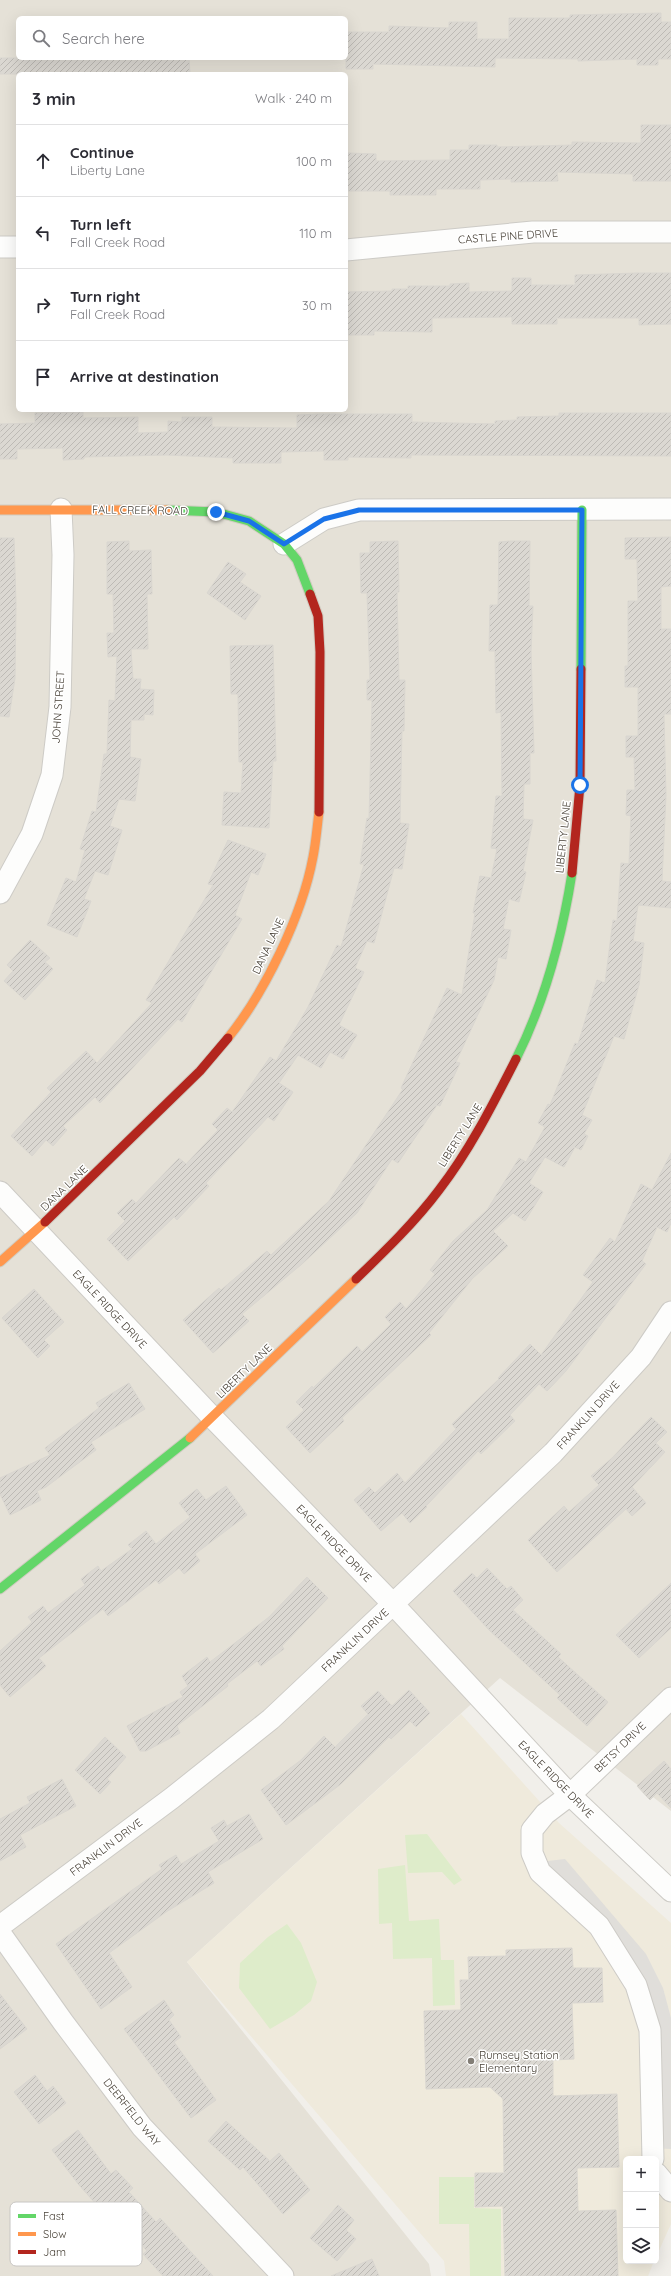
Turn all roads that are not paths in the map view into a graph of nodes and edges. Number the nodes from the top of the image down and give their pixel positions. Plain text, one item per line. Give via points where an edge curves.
1 (671, 232) edge
2 (0, 247) edge
3 (16, 247) edge
4 (348, 250) edge
5 (61, 509) junction
6 (671, 509) edge
7 (0, 510) edge
8 (582, 510) junction
9 (284, 544) junction
10 (0, 893) edge
11 (0, 1192) edge
12 (37, 1230) junction
13 (0, 1262) edge
14 (671, 1312) edge
15 (212, 1418) junction
16 (0, 1589) edge
17 (394, 1604) junction
18 (671, 1698) edge
19 (570, 1795) junction
20 (671, 1891) edge
21 (0, 1926) edge
22 (0, 1933) edge
23 (654, 2156) edge
24 (659, 2177) edge
25 (671, 2191) edge
26 (283, 2276) edge

1 - 4 street, CASTLE PINE DRIVE via 533,232
2 - 3 street
5 - 7 street, FALL CREEK ROAD
5 - 9 street, FALL CREEK ROAD via 216,512 249,521
5 - 10 street, JOHN STREET via 63,555 60,707 52,775 32,834
6 - 8 street
8 - 9 street via 359,510 324,519
8 - 15 street, LIBERTY LANE via 580,785 574,861 565,916 549,977 518,1055 484,1122 440,1190 383,1253
9 - 12 street, DANA LANE via 297,560 318,616 320,652 319,810 312,858 299,906 275,964 244,1018 200,1071
11 - 12 street, EAGLE RIDGE DRIVE
12 - 13 street, DANA LANE
12 - 15 street, EAGLE RIDGE DRIVE
14 - 17 street, FRANKLIN DRIVE via 641,1357 554,1453
15 - 16 street, LIBERTY LANE
15 - 17 street, EAGLE RIDGE DRIVE
17 - 19 street, EAGLE RIDGE DRIVE
17 - 21 street, FRANKLIN DRIVE via 264,1724 172,1798
18 - 19 street, BETSY DRIVE
19 - 20 street, EAGLE RIDGE DRIVE
19 - 23 street, BETSY DRIVE via 545,1814 532,1830 532,1853 540,1872 599,1926 636,1984 650,2030
22 - 26 street, DEERFIELD WAY via 142,2127
24 - 25 street

